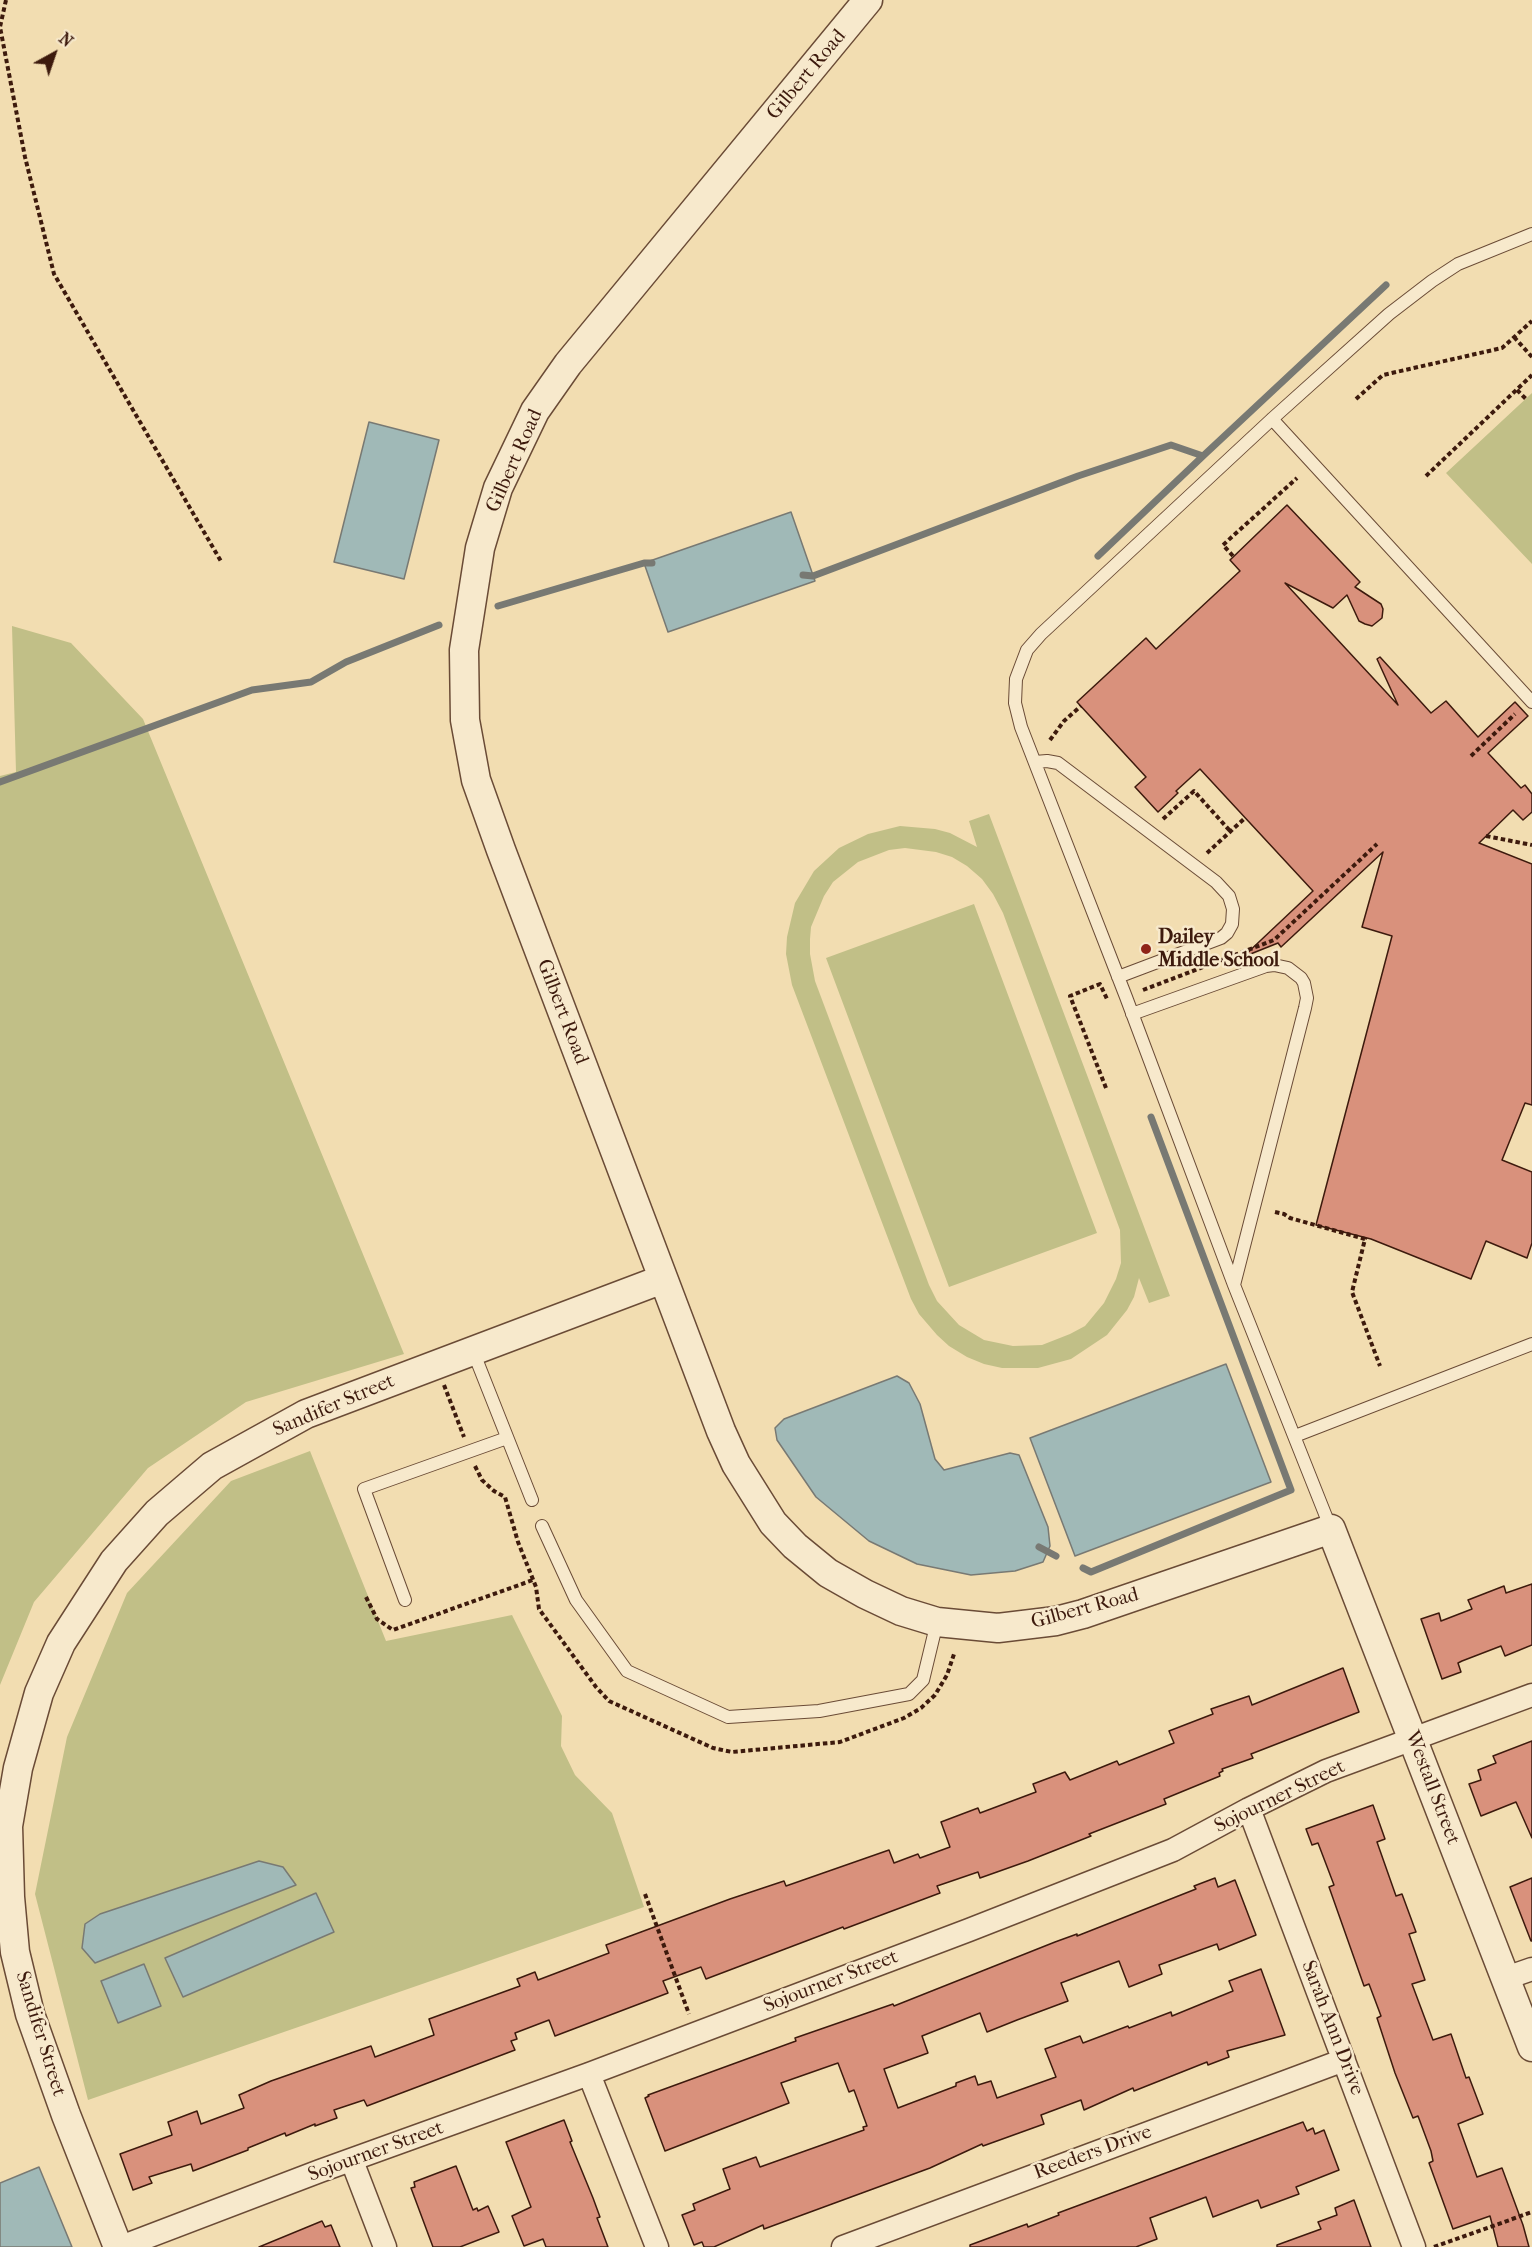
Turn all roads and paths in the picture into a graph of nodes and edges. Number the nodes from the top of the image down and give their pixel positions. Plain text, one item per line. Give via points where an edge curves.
1 (6, 0) edge
2 (868, 0) edge
3 (1532, 234) edge
4 (1532, 321) edge
5 (1514, 337) junction
6 (1532, 357) edge
7 (1532, 375) edge
8 (1517, 390) junction
9 (1356, 399) dead end
10 (1526, 399) dead end
11 (1272, 419) junction
12 (1426, 476) dead end
13 (1297, 478) dead end
14 (1233, 556) dead end
15 (222, 563) dead end
16 (1532, 702) edge
17 (1081, 706) dead end
18 (1515, 714) dead end
19 (1050, 740) dead end
20 (1470, 756) dead end
21 (1035, 762) junction
22 (1245, 818) dead end
23 (1162, 819) dead end
24 (1230, 832) junction
25 (1486, 836) dead end
26 (1377, 844) dead end
27 (1532, 845) edge
28 (1207, 853) dead end
29 (1118, 977) junction
30 (1143, 990) dead end
31 (1111, 1002) dead end
32 (1132, 1014) junction
33 (1106, 1088) dead end
34 (1275, 1212) dead end
35 (663, 1279) junction
36 (1234, 1285) junction
37 (1532, 1344) edge
38 (473, 1351) junction
39 (1380, 1366) dead end
40 (444, 1384) dead end
41 (1295, 1436) junction
42 (507, 1438) junction
43 (469, 1451) junction
44 (532, 1500) dead end
45 (542, 1526) dead end
46 (1331, 1529) junction
47 (533, 1580) junction
48 (366, 1597) dead end
49 (405, 1600) dead end
50 (937, 1622) junction
51 (954, 1654) dead end
52 (1532, 1695) edge
53 (1413, 1739) junction
54 (1249, 1809) junction
55 (645, 1894) dead end
56 (1519, 1973) edge
57 (690, 2014) dead end
58 (1532, 2047) edge
59 (1344, 2060) junction
60 (589, 2074) junction
61 (352, 2161) junction
62 (1532, 2212) edge
63 (119, 2247) edge
64 (385, 2247) edge
65 (657, 2247) edge
66 (843, 2247) edge
67 (1414, 2247) edge
68 (1434, 2247) edge

1 - 15 path via 0,27 25,157 54,274
2 - 35 street, Gilbert Road via 568,364 535,411 502,478 480,548 464,650 465,720 476,780
3 - 11 lane via 1472,257 1432,280
4 - 5 path
5 - 6 path
5 - 9 path via 1502,348 1383,375
7 - 8 path
8 - 10 path
8 - 12 path
11 - 16 lane
11 - 21 lane via 1027,650 1016,679 1015,703
13 - 14 path via 1223,545
17 - 19 path
18 - 20 path
21 - 29 lane
21 - 29 lane via 1058,763 1216,882 1229,896 1232,924 1221,938
22 - 24 path
23 - 24 path via 1194,791
24 - 28 path
25 - 27 path
26 - 30 path via 1274,940
29 - 32 lane
31 - 33 path via 1100,984 1070,996
32 - 36 lane
32 - 36 lane via 1266,966 1288,968 1304,984 1305,1008
34 - 39 path via 1365,1239 1352,1292
35 - 38 street, Sandifer Street
35 - 50 street, Gilbert Road via 736,1464 773,1523 828,1573 901,1611
36 - 41 lane
37 - 41 lane
38 - 42 lane
38 - 63 street, Sandifer Street via 306,1414 212,1466 157,1513 114,1561 61,1643 39,1693 18,1768 8,1826 15,1952 30,2014
40 - 43 path
41 - 46 lane
42 - 43 lane
42 - 44 lane
43 - 47 path via 482,1480 505,1497
43 - 49 lane via 364,1489
45 - 50 lane via 576,1600 627,1671 728,1718 819,1711 909,1694 923,1680
46 - 50 street, Gilbert Road via 1056,1621 998,1628
46 - 53 street, Westall Street
47 - 48 path via 393,1630 377,1619
47 - 51 path via 539,1609 609,1701 713,1748 732,1752 840,1742 904,1718 935,1695
52 - 53 street, Sojourner Street
53 - 54 street, Sojourner Street via 1326,1771
53 - 56 street, Westall Street
54 - 59 street, Sarah Ann Drive
54 - 60 street, Sojourner Street via 1173,1850
55 - 57 path
56 - 58 street, Westall Street
59 - 66 street, Reeders Drive
59 - 67 street, Sarah Ann Drive
60 - 61 street, Sojourner Street
60 - 65 street
61 - 63 street, Sojourner Street
61 - 64 street
62 - 68 path

